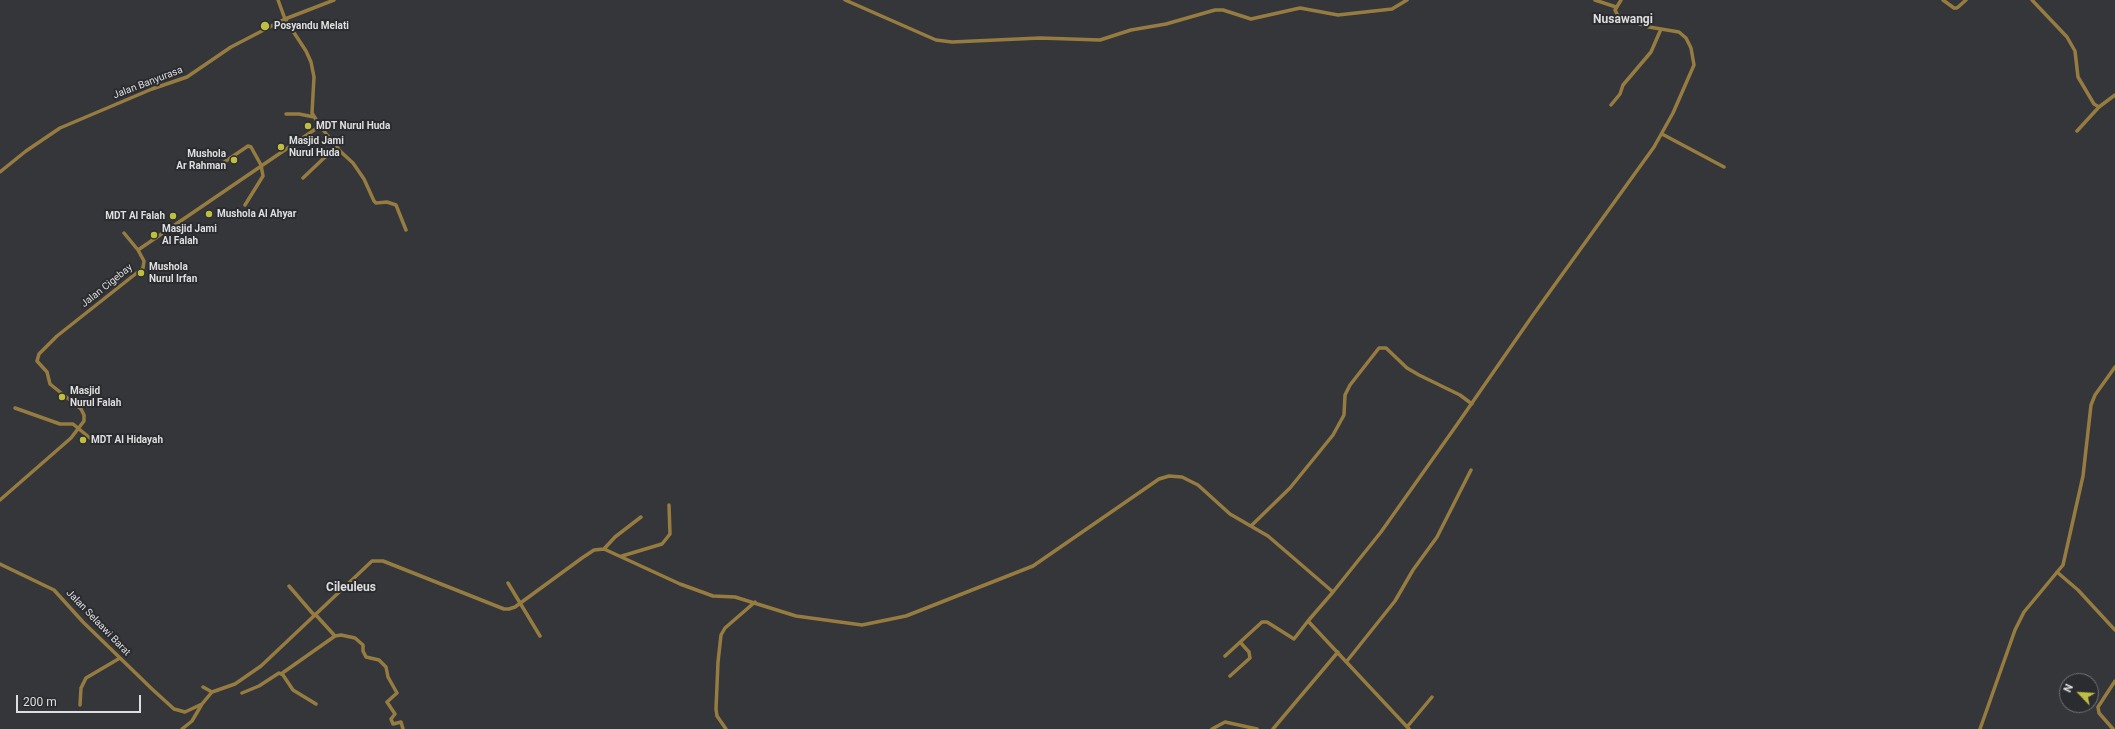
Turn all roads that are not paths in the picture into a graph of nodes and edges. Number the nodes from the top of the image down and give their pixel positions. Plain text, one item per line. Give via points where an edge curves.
1 (278, 0) edge
2 (334, 0) edge
3 (845, 0) edge
4 (1407, 0) edge
5 (1595, 0) edge
6 (1621, 0) edge
7 (1943, 0) edge
8 (1966, 0) edge
9 (2032, 0) edge
10 (1616, 7) junction
11 (285, 19) junction
12 (1661, 29) junction
13 (2115, 95) edge
14 (1611, 105) dead end
15 (2098, 107) junction
16 (286, 114) dead end
17 (314, 117) junction
18 (320, 126) junction
19 (2077, 131) dead end
20 (1662, 134) junction
21 (338, 148) junction
22 (261, 165) junction
23 (1724, 167) dead end
24 (214, 169) dead end
25 (0, 172) edge
26 (303, 178) dead end
27 (245, 205) dead end
28 (406, 230) dead end
29 (124, 233) dead end
30 (138, 250) junction
31 (2115, 366) edge
32 (1472, 404) junction
33 (15, 408) dead end
34 (80, 428) junction
35 (96, 443) dead end
36 (1471, 470) dead end
37 (0, 500) edge
38 (669, 505) dead end
39 (641, 517) dead end
40 (1252, 525) junction
41 (604, 549) junction
42 (621, 556) junction
43 (0, 564) edge
44 (2057, 572) junction
45 (508, 583) dead end
46 (289, 586) dead end
47 (1333, 592) junction
48 (755, 602) junction
49 (521, 603) junction
50 (315, 615) junction
51 (1308, 621) junction
52 (2115, 630) edge
53 (334, 636) junction
54 (540, 636) dead end
55 (1240, 642) junction
56 (1338, 652) junction
57 (1225, 656) dead end
58 (120, 658) junction
59 (1347, 661) junction
60 (281, 674) junction
61 (1230, 676) dead end
62 (2115, 681) edge
63 (203, 687) dead end
64 (212, 692) junction
65 (242, 692) dead end
66 (1432, 697) dead end
67 (202, 704) junction
68 (316, 704) dead end
69 (80, 705) dead end
70 (1408, 728) edge
71 (182, 729) edge
72 (403, 729) edge
73 (726, 729) edge
74 (1212, 729) edge
75 (1257, 729) edge
76 (1273, 729) edge
77 (1980, 729) edge
78 (2113, 729) edge

1 - 11 street
2 - 11 street, Jalan Banyurasa
3 - 4 street via 936,40 952,42 1046,38 1100,40 1215,10 1251,19 1300,8 1338,15 1392,9
5 - 10 street
6 - 10 street
7 - 8 street via 1957,8
9 - 15 street via 2067,37 2075,51 2078,77
10 - 12 street via 1615,14 1620,17
11 - 17 street via 311,62 314,77
11 - 25 street, Jalan Banyurasa via 231,47 188,77 152,89 60,128
12 - 14 street via 1652,52 1622,85 1620,94
12 - 20 street via 1679,32 1686,38 1694,65
13 - 15 street
15 - 19 street
16 - 17 street via 296,113
17 - 18 street
18 - 21 street
18 - 22 street via 283,153
20 - 23 street
20 - 32 street
21 - 26 street
21 - 28 street via 353,163 376,203 387,202 396,205
22 - 24 street via 248,146
22 - 27 street via 264,172 262,180
22 - 30 street
29 - 30 street
30 - 34 street, Jalan Cigebay via 144,261 143,268 57,336 37,358 47,372 50,384 72,400 83,412 84,421
31 - 44 street via 2091,405 2083,476 2063,565
32 - 40 street via 1460,395 1407,368 1386,348 1379,348 1345,395 1344,415 1333,435 1290,488
32 - 47 street via 1381,532
33 - 34 street via 60,424 71,423
34 - 35 street
34 - 37 street
36 - 59 street via 1438,537 1412,570 1395,601
38 - 42 street via 670,534 662,544
39 - 41 street
40 - 47 street
40 - 48 street via 1230,514 1194,483 1182,477 1170,476 1159,480 1033,566 906,616 862,625 848,624 796,616
41 - 42 street
41 - 49 street via 594,550
42 - 48 street via 713,596 735,597
43 - 58 street, Jalan Selaawi Barat via 54,590
44 - 52 street via 2078,590
44 - 77 street via 2024,612 2015,630
45 - 49 street
46 - 50 street
47 - 51 street
48 - 73 street via 725,628 721,635 716,709 717,716
49 - 50 street via 504,609 378,560 364,567
49 - 54 street
50 - 53 street
50 - 64 street via 261,666 235,684
51 - 55 street via 1294,639 1267,622 1262,622
51 - 56 street
53 - 60 street
53 - 72 street via 355,638 363,645 366,656 383,662 397,692 387,700 395,714 392,719 395,725 401,722
55 - 57 street
55 - 61 street via 1249,652 1250,658
56 - 59 street
56 - 76 street
58 - 67 street, Jalan Selaawi Barat via 174,709 189,711
58 - 69 street via 86,678 81,688
59 - 70 street
60 - 65 street via 275,674 259,686
60 - 68 street via 295,691
62 - 78 street via 2098,707 2099,713
63 - 64 street
64 - 67 street
66 - 70 street
67 - 71 street via 192,721
74 - 75 street via 1225,722

